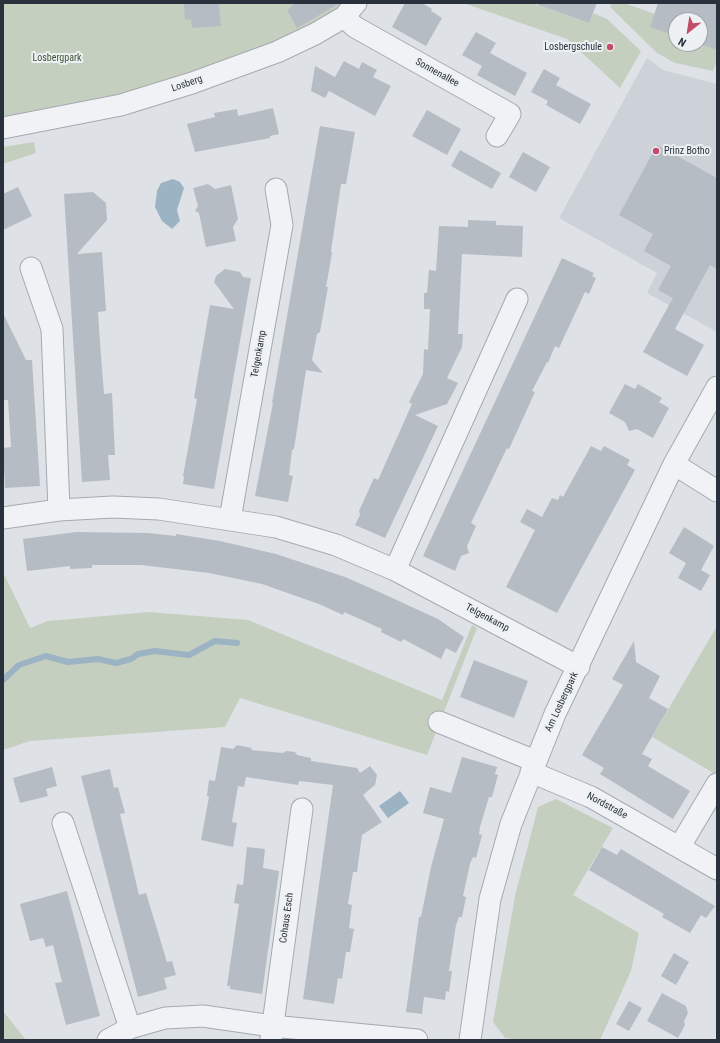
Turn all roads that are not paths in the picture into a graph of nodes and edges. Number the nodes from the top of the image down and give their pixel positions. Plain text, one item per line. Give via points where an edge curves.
1 (350, 10) edge
2 (3, 128) edge
3 (498, 136) dead end
4 (276, 189) dead end
5 (31, 268) dead end
6 (517, 299) dead end
7 (717, 387) edge
8 (674, 464) junction
9 (717, 491) edge
10 (59, 510) junction
11 (3, 518) edge
12 (230, 519) junction
13 (395, 570) junction
14 (579, 666) junction
15 (439, 722) dead end
16 (533, 767) junction
17 (717, 784) edge
18 (302, 809) dead end
19 (63, 822) dead end
20 (680, 846) junction
21 (717, 869) edge
22 (130, 1028) junction
23 (272, 1033) edge
24 (108, 1040) edge
25 (417, 1040) edge
26 (470, 1040) edge

1 - 2 street, Losberg via 315,34 277,52 192,83 121,105
1 - 3 street, Sonnenallee via 355,27 510,114
4 - 12 street, Telgenkamp via 282,225
5 - 10 street via 52,329
6 - 13 street
7 - 8 street, Am Losbergpark
8 - 9 street
8 - 14 street, Am Losbergpark
10 - 11 street, Telgenkamp
10 - 12 street, Telgenkamp via 113,507
12 - 13 street, Telgenkamp via 276,527 336,545
13 - 14 street, Telgenkamp
14 - 16 street, Am Losbergpark
15 - 16 street, Nordstraße
16 - 20 street, Nordstraße
16 - 26 street, Am Losbergpark via 511,824 490,899
17 - 20 street
18 - 23 street, Cohaus Esch
19 - 22 street
20 - 21 street, Nordstraße
22 - 23 street via 165,1018 203,1016
22 - 24 street
23 - 25 street

